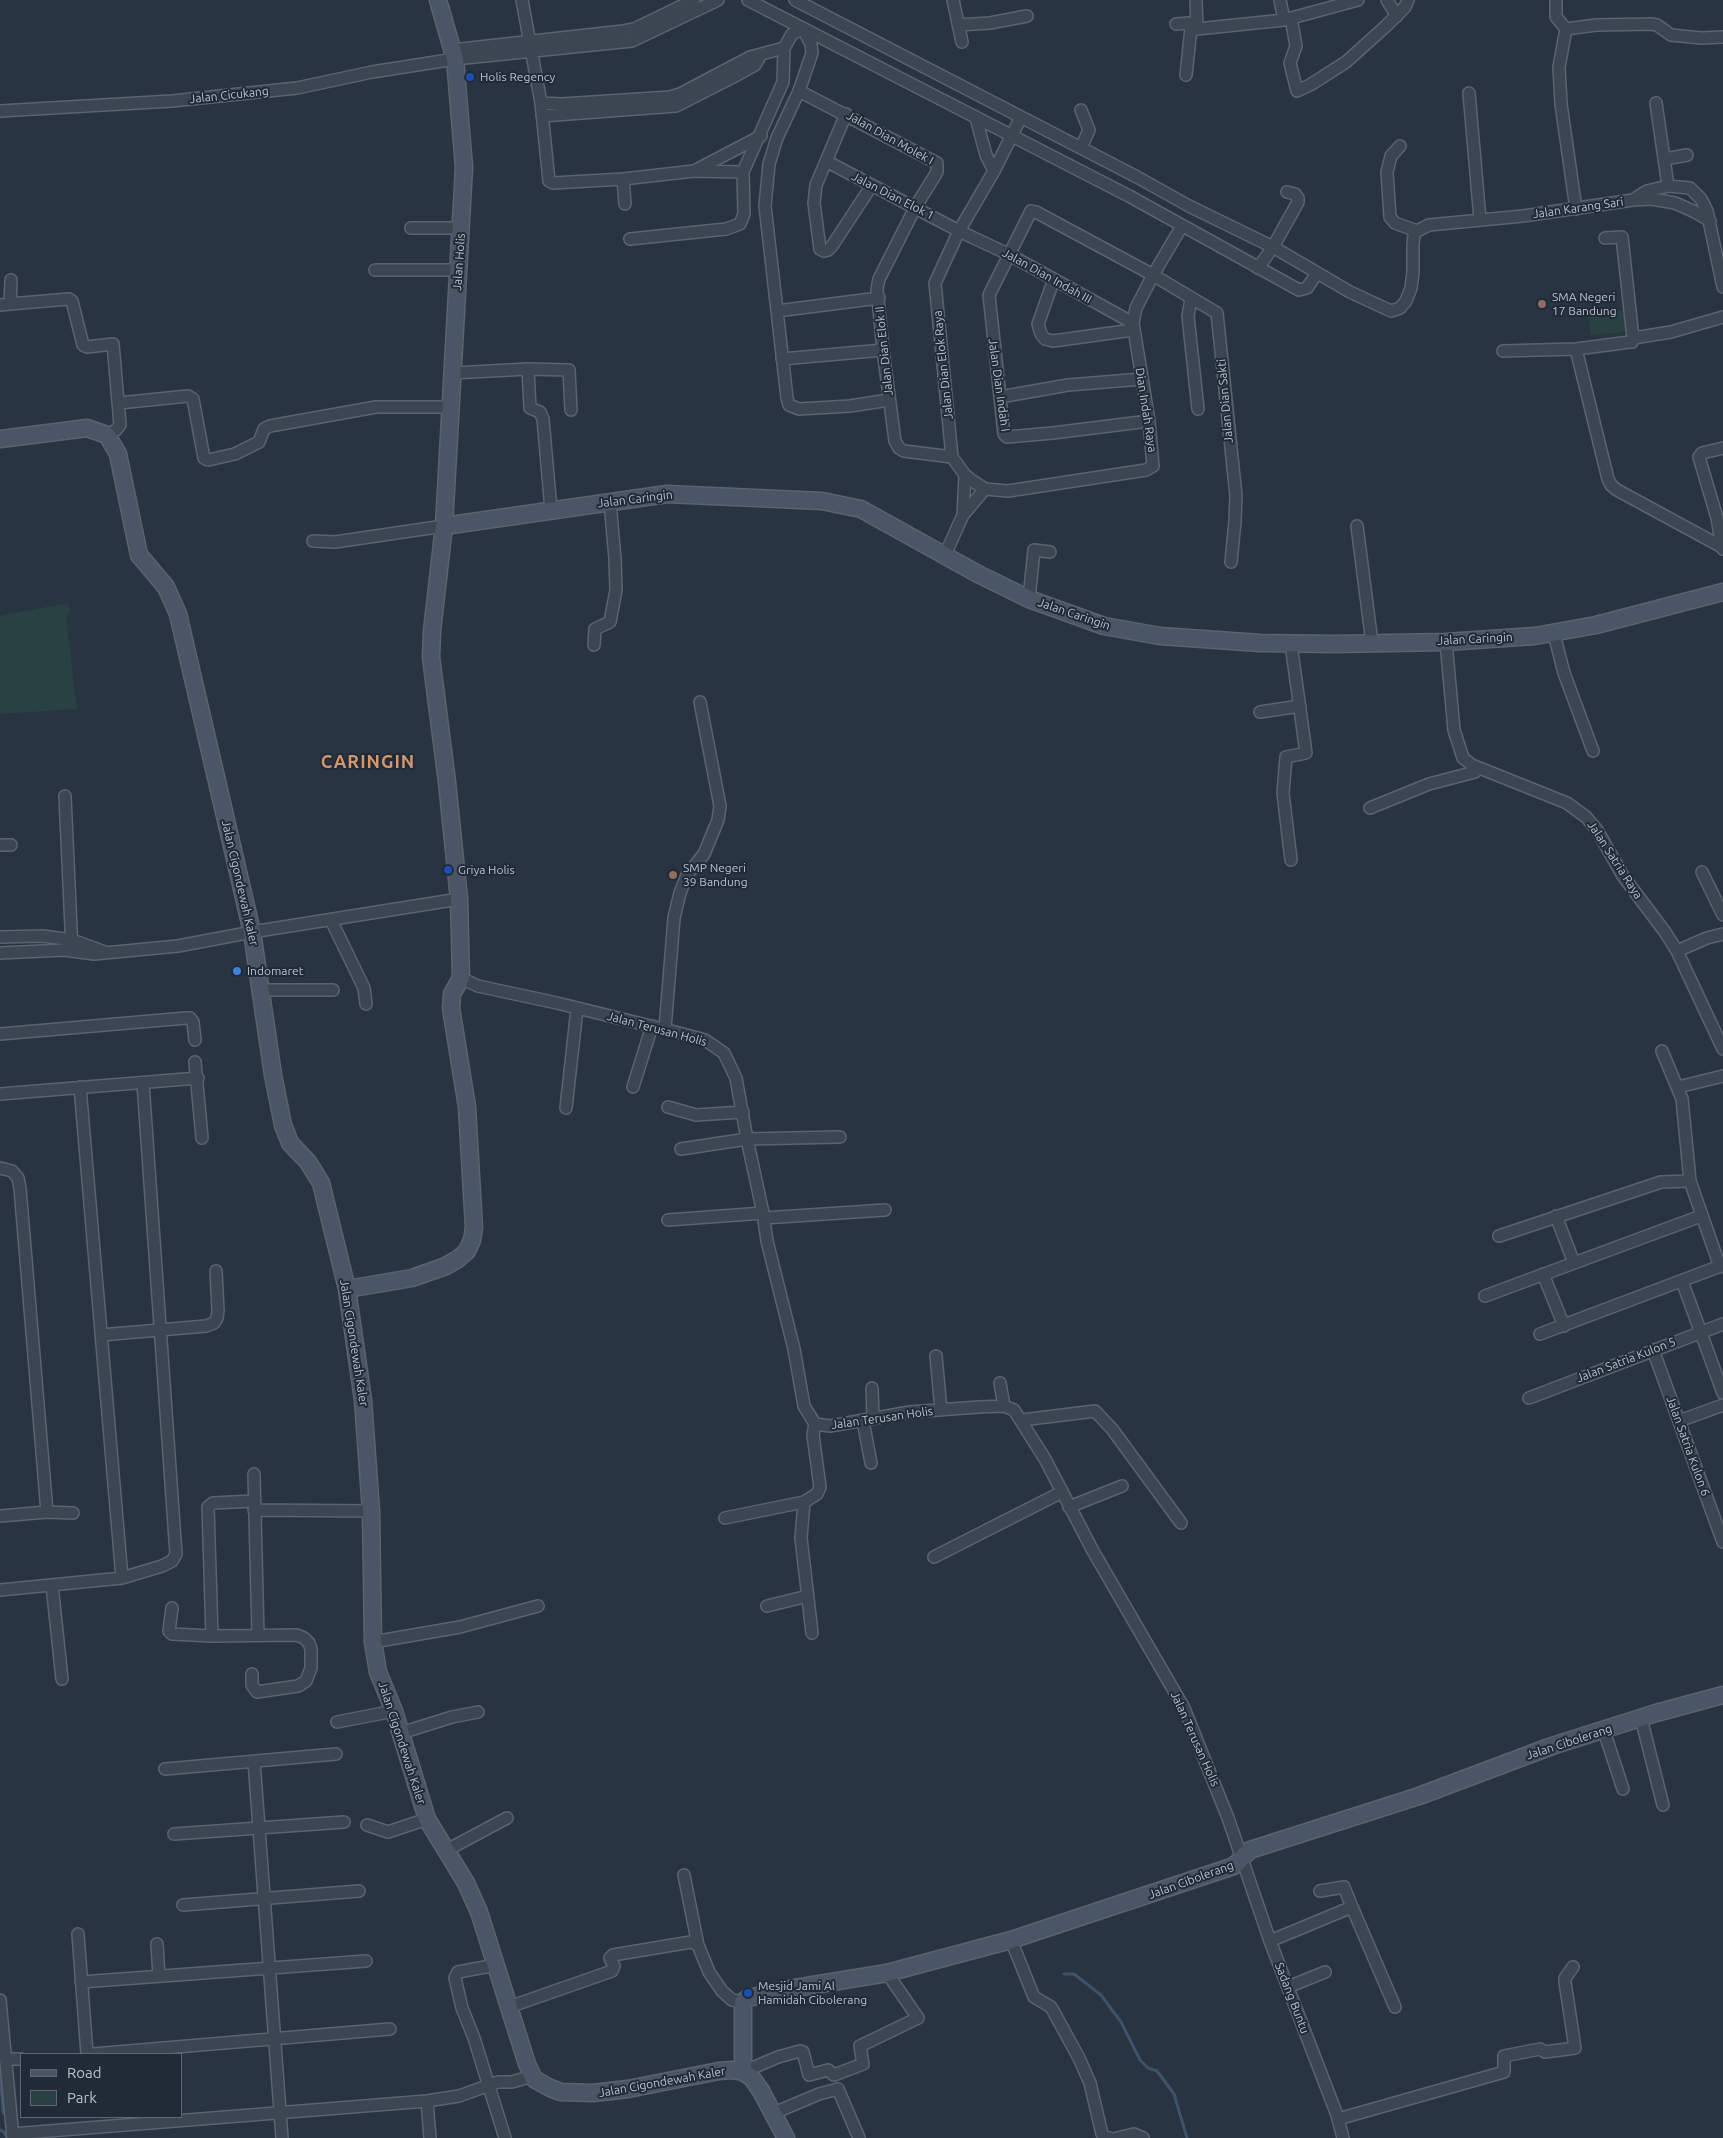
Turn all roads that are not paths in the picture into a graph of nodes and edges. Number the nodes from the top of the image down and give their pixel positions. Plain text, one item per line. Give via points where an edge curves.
1 (438, 0) edge
2 (522, 0) edge
3 (694, 0) edge
4 (718, 0) edge
5 (748, 0) edge
6 (795, 0) edge
7 (953, 0) edge
8 (1196, 0) edge
9 (1280, 0) edge
10 (1358, 0) edge
11 (1387, 0) edge
12 (1408, 0) edge
13 (1556, 0) edge
14 (811, 4) edge
15 (1661, 14) dead end
16 (1027, 16) dead end
17 (1397, 16) junction
18 (1288, 19) junction
19 (1176, 24) dead end
20 (958, 25) junction
21 (1659, 26) junction
22 (803, 29) junction
23 (1194, 29) junction
24 (1566, 29) junction
25 (1723, 37) edge
26 (962, 42) dead end
27 (531, 45) junction
28 (784, 48) junction
29 (454, 54) junction
30 (1186, 75) dead end
31 (799, 91) junction
32 (1470, 93) dead end
33 (541, 103) junction
34 (1656, 103) dead end
35 (576, 109) junction
36 (1082, 110) dead end
37 (0, 111) edge
38 (846, 114) junction
39 (542, 116) junction
40 (1021, 116) junction
41 (976, 118) junction
42 (761, 136) junction
43 (1011, 137) junction
44 (1400, 146) dead end
45 (1082, 148) junction
46 (1687, 155) dead end
47 (1666, 159) junction
48 (826, 161) junction
49 (694, 171) junction
50 (994, 171) junction
51 (743, 172) junction
52 (623, 179) junction
53 (872, 185) junction
54 (1668, 186) junction
55 (1286, 192) dead end
56 (1633, 200) junction
57 (624, 204) dead end
58 (916, 206) junction
59 (1576, 209) junction
60 (1036, 212) joint
61 (1480, 219) junction
62 (1710, 221) junction
63 (1182, 226) junction
64 (411, 228) dead end
65 (461, 228) junction
66 (960, 231) junction
67 (1418, 231) junction
68 (1605, 238) dead end
69 (630, 239) dead end
70 (1273, 248) junction
71 (1008, 254) junction
72 (1258, 268) junction
73 (375, 270) dead end
74 (458, 270) junction
75 (1317, 273) junction
76 (1152, 275) junction
77 (1054, 279) junction
78 (10, 280) dead end
79 (1723, 286) edge
80 (879, 298) junction
81 (1191, 299) junction
82 (5, 304) edge
83 (777, 311) junction
84 (1723, 317) edge
85 (1133, 326) junction
86 (1633, 338) junction
87 (1576, 349) junction
88 (883, 350) junction
89 (1503, 351) dead end
90 (782, 359) junction
91 (528, 369) junction
92 (452, 374) junction
93 (1142, 379) junction
94 (1000, 398) junction
95 (889, 400) junction
96 (119, 403) junction
97 (450, 407) junction
98 (1198, 409) dead end
99 (571, 410) dead end
100 (1149, 421) junction
101 (107, 435) junction
102 (0, 439) edge
103 (1723, 448) edge
104 (952, 457) junction
105 (965, 475) junction
106 (985, 489) junction
107 (610, 502) junction
108 (551, 510) junction
109 (963, 515) junction
110 (444, 526) junction
111 (1356, 526) dead end
112 (313, 541) dead end
113 (1723, 548) edge
114 (1050, 552) dead end
115 (945, 555) junction
116 (1231, 562) dead end
117 (1723, 592) edge
118 (1029, 599) junction
119 (1554, 634) junction
120 (1446, 642) junction
121 (1372, 643) junction
122 (1291, 644) junction
123 (594, 646) dead end
124 (700, 702) dead end
125 (1300, 706) junction
126 (1260, 712) dead end
127 (1593, 751) dead end
128 (1475, 772) dead end
129 (65, 796) dead end
130 (1370, 808) dead end
131 (1290, 860) dead end
132 (1702, 872) dead end
133 (459, 899) junction
134 (1723, 915) edge
135 (331, 920) junction
136 (252, 932) junction
137 (1723, 934) edge
138 (0, 938) edge
139 (72, 945) junction
140 (1677, 951) junction
141 (0, 953) edge
142 (461, 978) junction
143 (262, 990) junction
144 (333, 990) dead end
145 (366, 1004) dead end
146 (577, 1009) junction
147 (652, 1026) junction
148 (1719, 1028) edge
149 (666, 1029) junction
150 (0, 1034) edge
151 (195, 1040) dead end
152 (1723, 1049) edge
153 (1662, 1051) dead end
154 (195, 1062) dead end
155 (1723, 1076) edge
156 (198, 1078) junction
157 (143, 1083) junction
158 (80, 1087) junction
159 (634, 1087) dead end
160 (1678, 1087) junction
161 (0, 1094) edge
162 (668, 1107) dead end
163 (566, 1108) dead end
164 (743, 1112) junction
165 (840, 1137) dead end
166 (202, 1138) dead end
167 (747, 1139) junction
168 (681, 1149) dead end
169 (0, 1168) edge
170 (1690, 1181) junction
171 (885, 1210) dead end
172 (764, 1215) junction
173 (1556, 1216) junction
174 (1701, 1216) junction
175 (668, 1220) dead end
176 (1499, 1236) dead end
177 (1574, 1263) junction
178 (1721, 1266) edge
179 (216, 1271) dead end
180 (1543, 1274) junction
181 (1682, 1281) junction
182 (347, 1289) junction
183 (1485, 1296) dead end
184 (1723, 1324) edge
185 (1564, 1326) junction
186 (160, 1330) junction
187 (1701, 1332) junction
188 (1540, 1334) dead end
189 (101, 1335) junction
190 (1653, 1350) junction
191 (936, 1356) dead end
192 (1000, 1382) dead end
193 (872, 1388) dead end
194 (1723, 1393) edge
195 (1529, 1398) dead end
196 (1723, 1405) edge
197 (1004, 1406) junction
198 (941, 1410) junction
199 (868, 1420) junction
200 (1022, 1420) junction
201 (1679, 1421) junction
202 (815, 1424) junction
203 (871, 1463) dead end
204 (254, 1474) dead end
205 (1122, 1486) dead end
206 (1062, 1492) junction
207 (804, 1502) junction
208 (254, 1506) junction
209 (1069, 1507) junction
210 (371, 1511) junction
211 (47, 1512) junction
212 (73, 1513) dead end
213 (0, 1516) edge
214 (725, 1518) dead end
215 (1181, 1523) dead end
216 (1723, 1542) edge
217 (934, 1557) dead end
218 (122, 1578) junction
219 (52, 1585) junction
220 (0, 1590) edge
221 (808, 1596) junction
222 (538, 1606) dead end
223 (767, 1606) dead end
224 (172, 1608) dead end
225 (812, 1633) dead end
226 (258, 1635) junction
227 (212, 1636) junction
228 (373, 1642) junction
229 (252, 1674) dead end
230 (62, 1679) dead end
231 (1723, 1695) edge
232 (394, 1711) junction
233 (478, 1712) dead end
234 (1641, 1718) junction
235 (337, 1722) dead end
236 (1604, 1731) junction
237 (401, 1733) junction
238 (336, 1754) dead end
239 (254, 1760) junction
240 (165, 1769) dead end
241 (1623, 1789) dead end
242 (1663, 1805) dead end
243 (507, 1818) dead end
244 (428, 1819) junction
245 (344, 1822) dead end
246 (367, 1825) dead end
247 (258, 1828) junction
248 (174, 1834) dead end
249 (447, 1850) junction
250 (1242, 1858) junction
251 (684, 1875) dead end
252 (359, 1891) dead end
253 (1320, 1891) dead end
254 (265, 1899) junction
255 (183, 1905) dead end
256 (1352, 1907) junction
257 (78, 1934) dead end
258 (1010, 1940) junction
259 (1270, 1941) junction
260 (157, 1944) dead end
261 (698, 1945) junction
262 (366, 1961) dead end
263 (496, 1965) junction
264 (1573, 1967) dead end
265 (270, 1968) junction
266 (1326, 1972) dead end
267 (887, 1974) junction
268 (159, 1976) junction
269 (81, 1982) junction
270 (1288, 1987) junction
271 (0, 2000) edge
272 (743, 2002) junction
273 (509, 2007) junction
274 (1395, 2007) dead end
275 (390, 2029) dead end
276 (274, 2038) junction
277 (87, 2053) edge
278 (104, 2053) edge
279 (6, 2059) junction
280 (20, 2059) edge
281 (743, 2072) junction
282 (834, 2075) junction
283 (532, 2076) junction
284 (490, 2086) junction
285 (838, 2089) junction
286 (427, 2101) junction
287 (280, 2113) junction
288 (774, 2113) junction
289 (1338, 2119) junction
290 (5, 2120) edge
291 (13, 2136) edge
292 (282, 2138) edge
293 (430, 2138) edge
294 (505, 2138) edge
295 (786, 2138) edge
296 (858, 2138) edge
297 (1110, 2138) edge
298 (1117, 2138) edge
299 (1143, 2138) edge
300 (1343, 2138) edge

1 - 29 main road, Jalan Holis
2 - 27 street
3 - 27 street via 634,28
4 - 27 street via 632,41
5 - 22 street
6 - 14 street
7 - 20 street
8 - 23 street
9 - 18 street
10 - 18 street
11 - 17 street
12 - 17 street
13 - 24 street via 1556,17
14 - 22 street
14 - 40 street
15 - 21 street
16 - 20 street via 990,24
17 - 18 street via 1346,62 1297,91 1290,63 1296,46
18 - 23 street
19 - 23 street via 1189,23
20 - 26 street
21 - 24 street via 1596,25
21 - 25 street via 1671,35
22 - 28 street via 792,34
22 - 31 street via 812,44 812,53
22 - 41 street
23 - 30 street
24 - 59 street via 1559,67 1561,104
27 - 29 street, Jalan Cicukang
27 - 33 street
28 - 35 street via 750,57 682,98
28 - 42 street via 783,82
29 - 37 street, Jalan Cicukang via 297,88 172,101
29 - 65 main road, Jalan Holis via 464,167
31 - 38 street, Jalan Dian Molek I
31 - 83 street via 777,138 766,184 766,220
32 - 61 street
33 - 35 street
33 - 39 street
34 - 47 street
35 - 39 street
36 - 45 street via 1089,130
38 - 48 street
38 - 58 street, Jalan Dian Molek I via 937,163 937,172
39 - 52 street via 550,181
40 - 43 street, Jalan Dian Elok Raya
40 - 45 street
41 - 43 street
41 - 50 street
42 - 49 street
42 - 51 street
43 - 50 street, Jalan Dian Elok Raya
43 - 63 street
44 - 67 street via 1391,156 1387,172 1390,217
45 - 70 street
46 - 47 street
47 - 54 street
48 - 53 street, Jalan Dian Elok 1
48 - 53 street via 816,185 814,203 818,245 824,251 832,246
49 - 51 street
49 - 52 street
50 - 66 street, Jalan Dian Elok Raya
51 - 69 street via 744,214 737,226
52 - 57 street
53 - 58 street, Jalan Dian Elok 1
54 - 56 street, Jalan Karang Sari via 1647,191
54 - 62 street, Jalan Karang Sari via 1690,188 1695,192
55 - 70 street via 1295,194 1298,202
56 - 59 street, Jalan Karang Sari
56 - 62 street via 1675,203
58 - 66 street, Jalan Dian Elok 1
58 - 80 street, Jalan Dian Elok II via 879,279
59 - 61 street, Jalan Karang Sari
60 - 71 street, Jalan Dian Indah I via 1029,212
60 - 76 street, Jalan Dian Sakti
61 - 67 street, Jalan Karang Sari via 1429,225
62 - 79 street, Jalan Karang Sari
63 - 72 street
63 - 76 street, Dian Indah Raya
64 - 65 street
65 - 74 main road, Jalan Holis
66 - 71 street, Jalan Dian Indah III
66 - 104 street, Jalan Dian Elok Raya via 936,278 935,288
67 - 75 street via 1412,244 1411,288 1406,302 1396,311 1350,292
68 - 86 street via 1622,237
70 - 72 street
70 - 75 street
71 - 77 street, Jalan Dian Indah III
71 - 94 street, Jalan Dian Indah I via 988,298
72 - 75 street via 1301,290 1307,288
73 - 74 street
74 - 92 main road, Jalan Holis
76 - 81 street, Jalan Dian Sakti
76 - 85 street, Dian Indah Raya via 1136,308
77 - 85 street, Jalan Dian Indah III
77 - 85 street via 1038,324 1045,339 1053,342
78 - 82 street
80 - 83 street
80 - 88 street, Jalan Dian Elok II
81 - 98 street via 1188,316
81 - 116 street, Jalan Dian Sakti via 1214,311 1217,318 1236,496
82 - 96 street via 69,299 82,345 113,344
83 - 90 street
84 - 86 street via 1671,332
85 - 93 street, Dian Indah Raya
86 - 87 street via 1632,342
87 - 89 street
87 - 113 street via 1611,485
88 - 90 street
88 - 95 street, Jalan Dian Elok II
90 - 95 street via 787,398 792,407 821,408
91 - 92 street
91 - 99 street via 569,370
91 - 108 street via 530,408 540,412 543,419
92 - 97 main road, Jalan Holis
93 - 94 street via 1068,385
93 - 100 street, Dian Indah Raya
94 - 100 street, Jalan Dian Indah I via 1003,432 1007,437
95 - 104 street, Jalan Dian Elok II via 894,441 899,448 913,453
96 - 97 street via 188,396 193,399 204,458 208,460 235,454 259,442 264,429 270,426 376,408
96 - 101 street via 120,424
97 - 110 main road, Jalan Holis
100 - 106 street, Dian Indah Raya via 1154,463 1151,469 1025,489
101 - 102 main road via 87,428
101 - 136 main road, Jalan Cigondewah Kaler via 118,454 139,555 166,587 178,614
103 - 113 street via 1702,453 1699,457
104 - 105 street
105 - 106 street
105 - 109 street
106 - 109 street
107 - 108 main road, Jalan Caringin
107 - 115 main road, Jalan Caringin via 672,494 822,501 852,506 876,516
107 - 123 street via 616,590 610,622 595,629
108 - 110 main road, Jalan Caringin
109 - 115 street
110 - 112 street via 335,542
110 - 133 main road, Jalan Holis via 431,657
111 - 121 street
114 - 118 street via 1034,550
115 - 118 main road, Jalan Caringin
117 - 119 main road, Jalan Caringin
118 - 122 main road, Jalan Caringin via 1104,626 1138,633
119 - 120 main road, Jalan Caringin
119 - 127 street via 1564,673
120 - 121 main road, Jalan Caringin
120 - 140 street, Jalan Satria Raya via 1454,730 1466,761 1567,803 1581,812 1597,830 1623,876
121 - 122 main road, Jalan Caringin
122 - 125 street
124 - 149 street via 720,806 718,820 704,854 687,875 680,893 674,918
125 - 126 street
125 - 131 street via 1306,753 1287,756 1283,788
128 - 130 street via 1429,784
129 - 139 street
132 - 134 street
133 - 135 street
133 - 142 main road, Jalan Holis
135 - 136 street
135 - 145 street via 364,988
136 - 139 street via 178,946 105,952
136 - 143 main road, Jalan Cigondewah Kaler
137 - 140 street
138 - 139 street via 43,936
139 - 141 street
140 - 148 street, Jalan Satria Raya
142 - 146 street, Jalan Terusan Holis via 478,986
142 - 182 main road via 452,994 451,1008 468,1106 472,1240 458,1260 432,1272
143 - 144 street
143 - 182 main road, Jalan Cigondewah Kaler via 283,1125 290,1143 308,1162 321,1183
146 - 147 street, Jalan Terusan Holis
146 - 163 street
147 - 149 street, Jalan Terusan Holis
147 - 159 street
148 - 152 street, Jalan Satria Raya
149 - 164 street, Jalan Terusan Holis via 705,1040 724,1053 736,1078
150 - 151 street via 186,1018 193,1022
153 - 160 street
154 - 156 street
155 - 160 street
156 - 157 street
156 - 166 street
157 - 158 street
157 - 186 street
158 - 161 street
158 - 189 street
160 - 170 street
162 - 164 street via 696,1115
164 - 167 street, Jalan Terusan Holis
165 - 167 street
167 - 168 street
167 - 172 street, Jalan Terusan Holis
169 - 211 street via 12,1170 20,1188
170 - 173 street via 1661,1182
170 - 174 street
171 - 172 street
172 - 175 street
172 - 202 street, Jalan Terusan Holis via 804,1406
173 - 176 street
173 - 177 street
174 - 177 street
174 - 178 street
177 - 180 street
178 - 181 street
179 - 186 street via 218,1310 214,1323
180 - 183 street
180 - 185 street
181 - 185 street
181 - 187 street
182 - 210 main road, Jalan Cigondewah Kaler via 362,1380
184 - 187 street, Jalan Satria Kulon 5
185 - 188 street
186 - 189 street
186 - 218 street via 176,1554 172,1561 162,1566
187 - 190 street, Jalan Satria Kulon 5
187 - 194 street
189 - 218 street
190 - 195 street, Jalan Satria Kulon 5
190 - 201 street, Jalan Satria Kulon 6
191 - 198 street
192 - 197 street
193 - 199 street
196 - 201 street
197 - 198 street, Jalan Terusan Holis
197 - 200 street, Jalan Terusan Holis via 1012,1408
198 - 199 street, Jalan Terusan Holis
199 - 202 street, Jalan Terusan Holis via 830,1426
199 - 203 street
200 - 206 street, Jalan Terusan Holis
200 - 215 street via 1095,1411 1112,1429
201 - 216 street, Jalan Satria Kulon 6
202 - 207 street via 814,1446 820,1487 817,1494
204 - 208 street
205 - 209 street
206 - 209 street, Jalan Terusan Holis
206 - 217 street
207 - 214 street
207 - 221 street via 801,1538
208 - 210 street
208 - 226 street
208 - 227 street via 213,1503 208,1507
209 - 250 street, Jalan Terusan Holis via 1184,1708
210 - 228 main road, Jalan Cigondewah Kaler
211 - 212 street
211 - 213 street
218 - 219 street
219 - 220 street
219 - 230 street
221 - 223 street
221 - 225 street
222 - 228 street via 460,1627
224 - 227 street via 170,1633
226 - 227 street
226 - 229 street via 297,1635 304,1638 311,1649 311,1668 306,1681 298,1686 262,1692 254,1689
228 - 232 main road, Jalan Cigondewah Kaler via 378,1672
231 - 234 main road, Jalan Cibolerang
232 - 235 street
232 - 237 main road, Jalan Cigondewah Kaler
233 - 237 street
234 - 236 main road, Jalan Cibolerang
234 - 242 street
236 - 241 street
236 - 250 main road, Jalan Cibolerang via 1552,1746 1402,1802 1250,1850
237 - 244 main road, Jalan Cigondewah Kaler
238 - 239 street
239 - 240 street
239 - 247 street
243 - 249 street
244 - 246 street via 388,1832
244 - 249 main road, Jalan Cigondewah Kaler
245 - 247 street
247 - 248 street
247 - 254 street
249 - 263 main road, Jalan Cigondewah Kaler via 479,1912
250 - 258 main road, Jalan Cibolerang via 1234,1866 1190,1882
250 - 259 street, Sadang Buntu
251 - 261 street
252 - 254 street
253 - 256 street via 1344,1887
254 - 255 street
254 - 265 street
256 - 259 street
256 - 274 street
257 - 269 street
258 - 267 main road, Jalan Cibolerang
258 - 297 street via 1034,1997 1051,2007 1080,2058 1090,2083 1102,2134
259 - 270 street, Sadang Buntu
260 - 268 street
261 - 272 street via 722,1991 732,2000
261 - 273 street via 691,1942 613,1955 610,1958 614,1966 612,1971
262 - 265 street
263 - 273 main road, Jalan Cigondewah Kaler
263 - 284 street via 458,1972 455,1978 462,2008
264 - 289 street via 1565,1982 1575,2048 1545,2052 1540,2048 1504,2056 1504,2072
265 - 268 street
265 - 276 street
266 - 270 street
267 - 272 main road, Jalan Cibolerang via 758,1996
267 - 282 street via 918,2018 860,2046 863,2064
268 - 269 street
269 - 277 street
270 - 289 street, Sadang Buntu
271 - 279 street
272 - 281 main road
273 - 283 main road, Jalan Cigondewah Kaler
275 - 276 street
276 - 278 street
276 - 287 street
279 - 280 street
279 - 290 street
281 - 282 street via 802,2051 810,2075 828,2070
281 - 283 main road, Jalan Cigondewah Kaler via 719,2071 593,2093 561,2092
281 - 288 main road, Jalan Cigondewah Kaler via 752,2078
282 - 285 street
283 - 284 street
284 - 286 street via 459,2096
284 - 294 street
285 - 288 street
285 - 296 street
286 - 287 street
286 - 293 street
287 - 291 street
287 - 292 street
288 - 295 main road, Jalan Cigondewah Kaler
289 - 300 street, Sadang Buntu
290 - 291 street
298 - 299 street via 1136,2134

